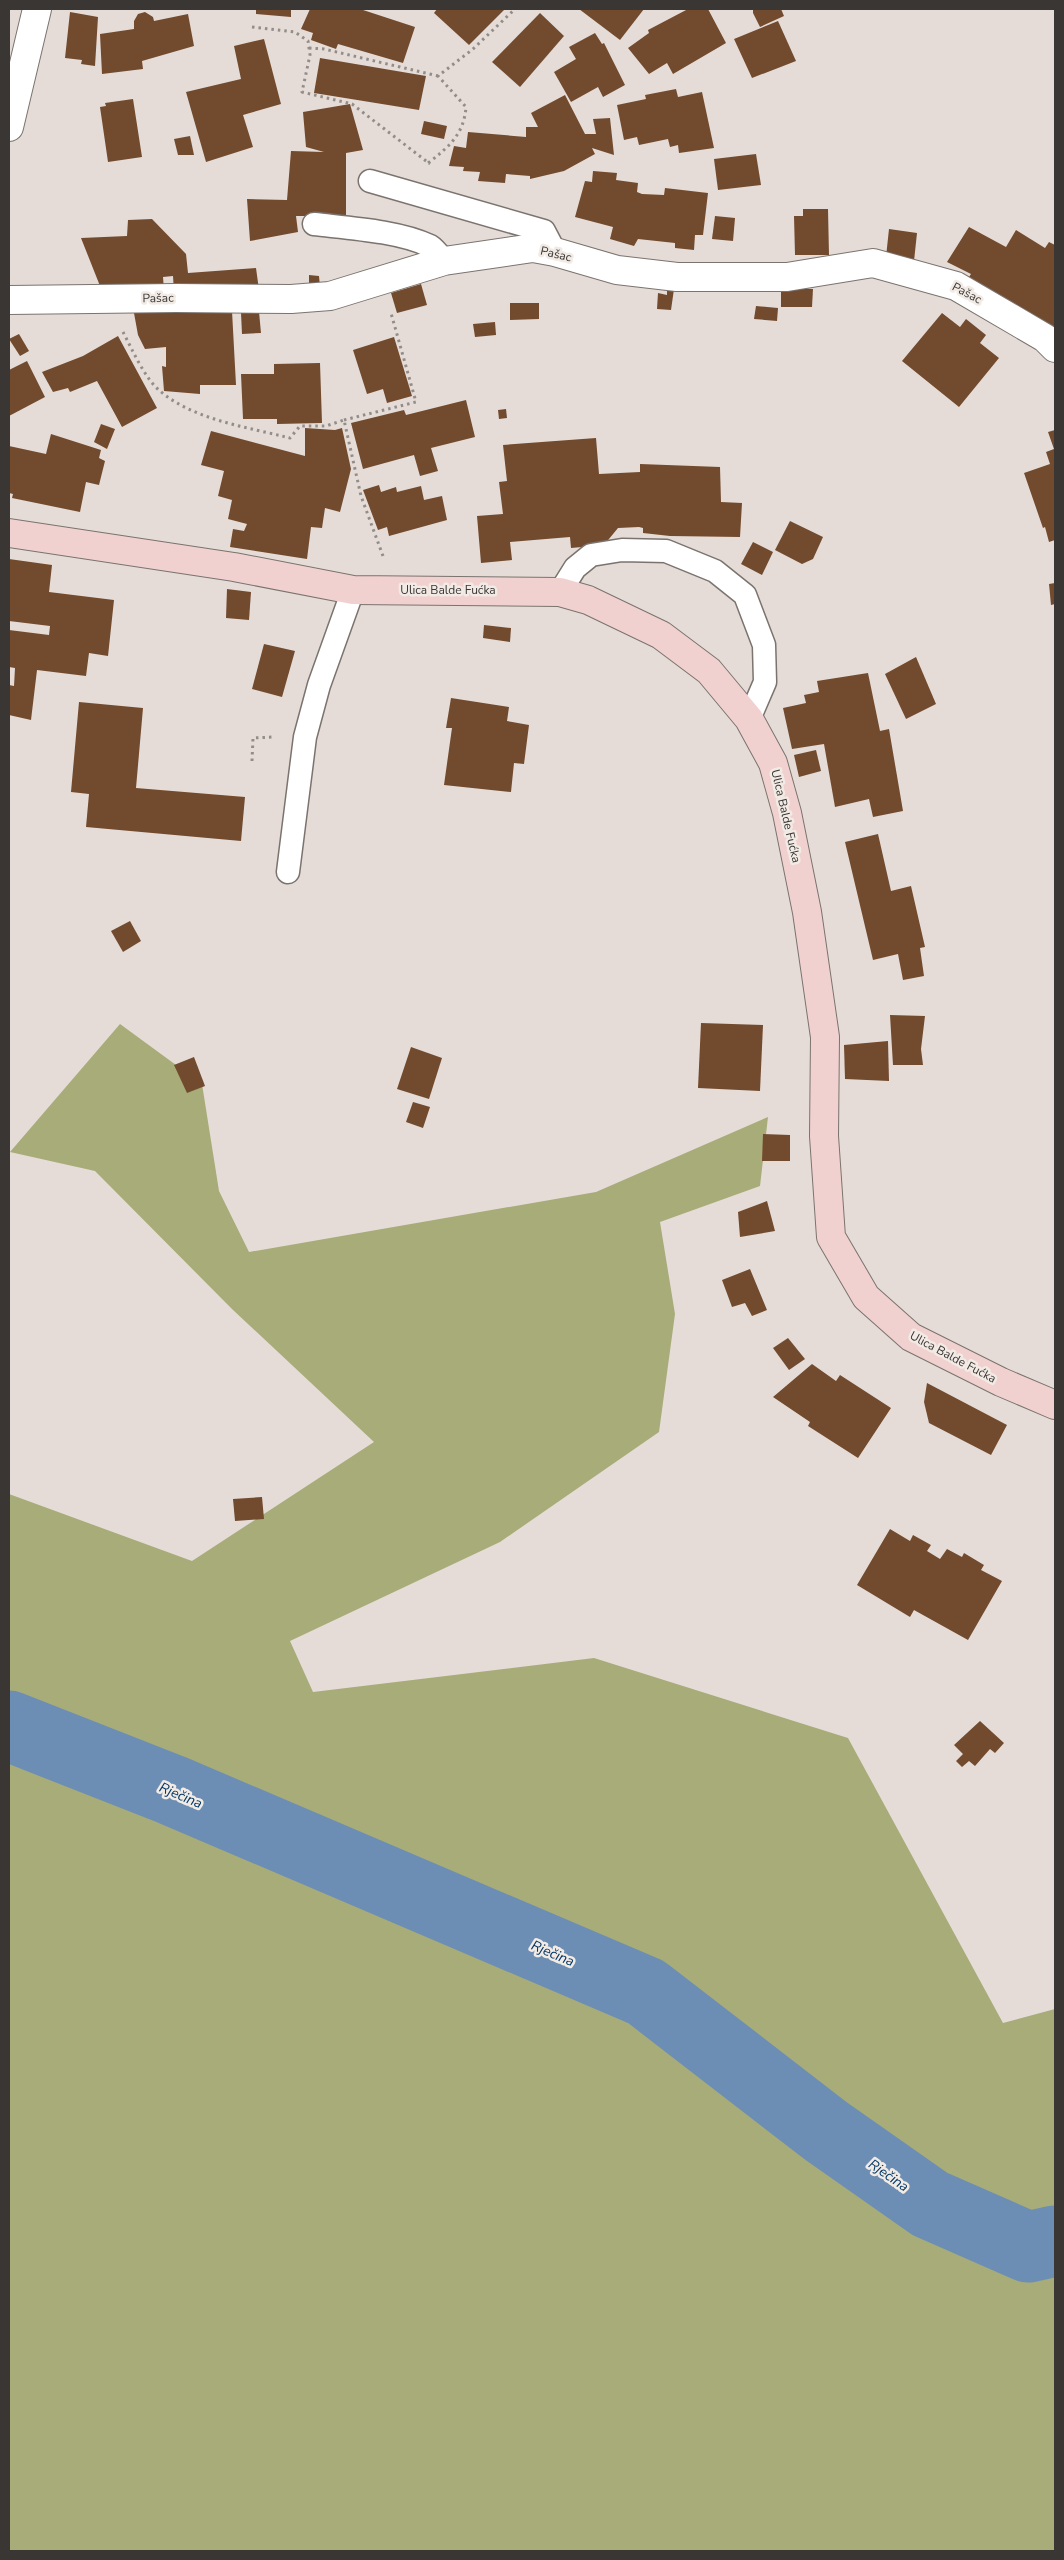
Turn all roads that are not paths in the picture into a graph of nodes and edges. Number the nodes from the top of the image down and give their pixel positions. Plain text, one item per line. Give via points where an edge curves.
1 (37, 9) edge
2 (9, 126) edge
3 (370, 181) dead end
4 (314, 224) dead end
5 (556, 252) junction
6 (444, 261) junction
7 (9, 300) edge
8 (1055, 348) edge
9 (9, 533) edge
10 (353, 590) junction
11 (560, 592) junction
12 (749, 719) junction
13 (288, 872) dead end
14 (1055, 1405) edge

1 - 2 street
3 - 5 lane via 544,231
4 - 6 lane via 376,232 418,242 432,247
5 - 6 street, Pašac via 533,248
5 - 8 street, Pašac via 617,270 678,277 788,277 873,263 956,286 1045,338
6 - 7 street, Pašac via 330,296 291,299
9 - 10 main road, Ulica Balde Fućka via 234,567
10 - 11 main road, Ulica Balde Fućka
10 - 13 lane via 319,685 305,737
11 - 12 main road, Ulica Balde Fućka via 588,600 661,635 709,672
11 - 12 lane via 575,568 591,555 622,550 666,551 715,571 746,595 764,645 766,682
12 - 14 main road, Ulica Balde Fućka via 773,763 787,813 807,912 825,1037 824,1136 831,1237 866,1297 911,1337

